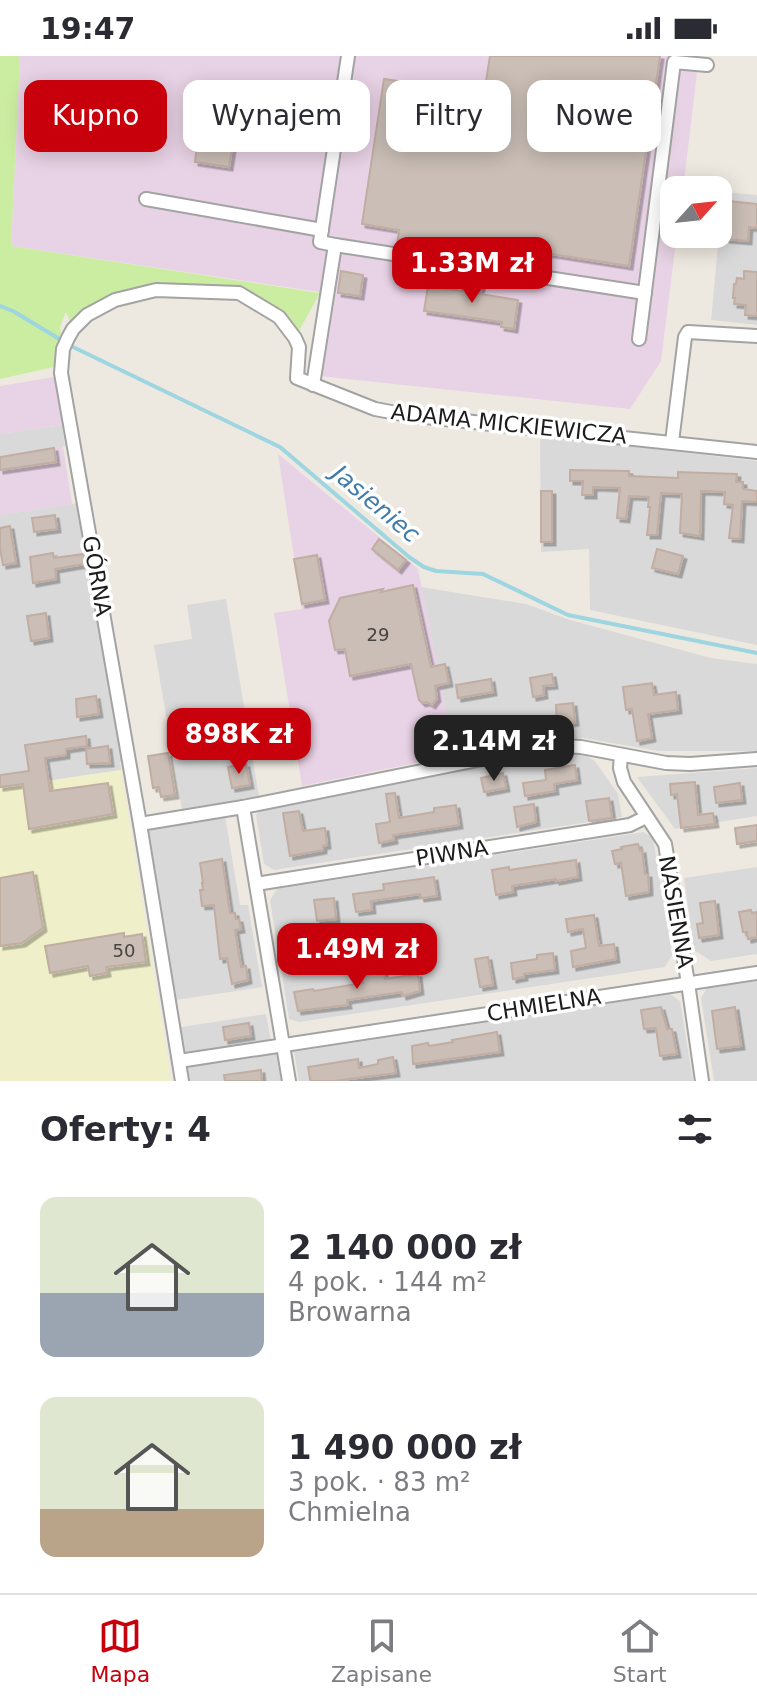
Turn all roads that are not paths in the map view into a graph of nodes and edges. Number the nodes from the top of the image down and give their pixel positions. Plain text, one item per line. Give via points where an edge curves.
1 (348, 56) edge
2 (674, 59) edge
3 (707, 65) dead end
4 (146, 199) dead end
5 (322, 230) junction
6 (335, 245) junction
7 (645, 293) junction
8 (757, 336) edge
9 (639, 339) dead end
10 (313, 385) junction
11 (672, 442) junction
12 (757, 452) edge
13 (621, 755) junction
14 (757, 759) edge
15 (243, 807) junction
16 (646, 817) junction
17 (140, 824) junction
18 (256, 884) junction
19 (757, 973) edge
20 (688, 983) junction
21 (283, 1045) junction
22 (179, 1061) junction
23 (182, 1081) edge
24 (289, 1081) edge
25 (702, 1081) edge

1 - 5 street
2 - 3 street
2 - 7 street
4 - 5 street
5 - 6 street via 320,242
6 - 7 street
6 - 10 street
7 - 9 street
8 - 11 street via 688,332
10 - 11 street, ADAMA MICKIEWICZA via 375,409 407,415
10 - 17 street, GÓRNA via 297,378 299,347 279,317 239,293 156,290 115,300 87,315 66,343 61,373
11 - 12 street, ADAMA MICKIEWICZA
13 - 14 street via 690,764
13 - 15 street via 581,747 547,748
13 - 16 street, NASIENNA via 624,782
15 - 17 street
15 - 18 street
16 - 18 street, PIWNA via 630,825
16 - 20 street, NASIENNA via 665,844
17 - 22 street, GÓRNA
18 - 21 street
19 - 20 street, CHMIELNA
20 - 21 street, CHMIELNA
20 - 25 street, NASIENNA
21 - 22 street, CHMIELNA
21 - 24 street
22 - 23 street, GÓRNA

